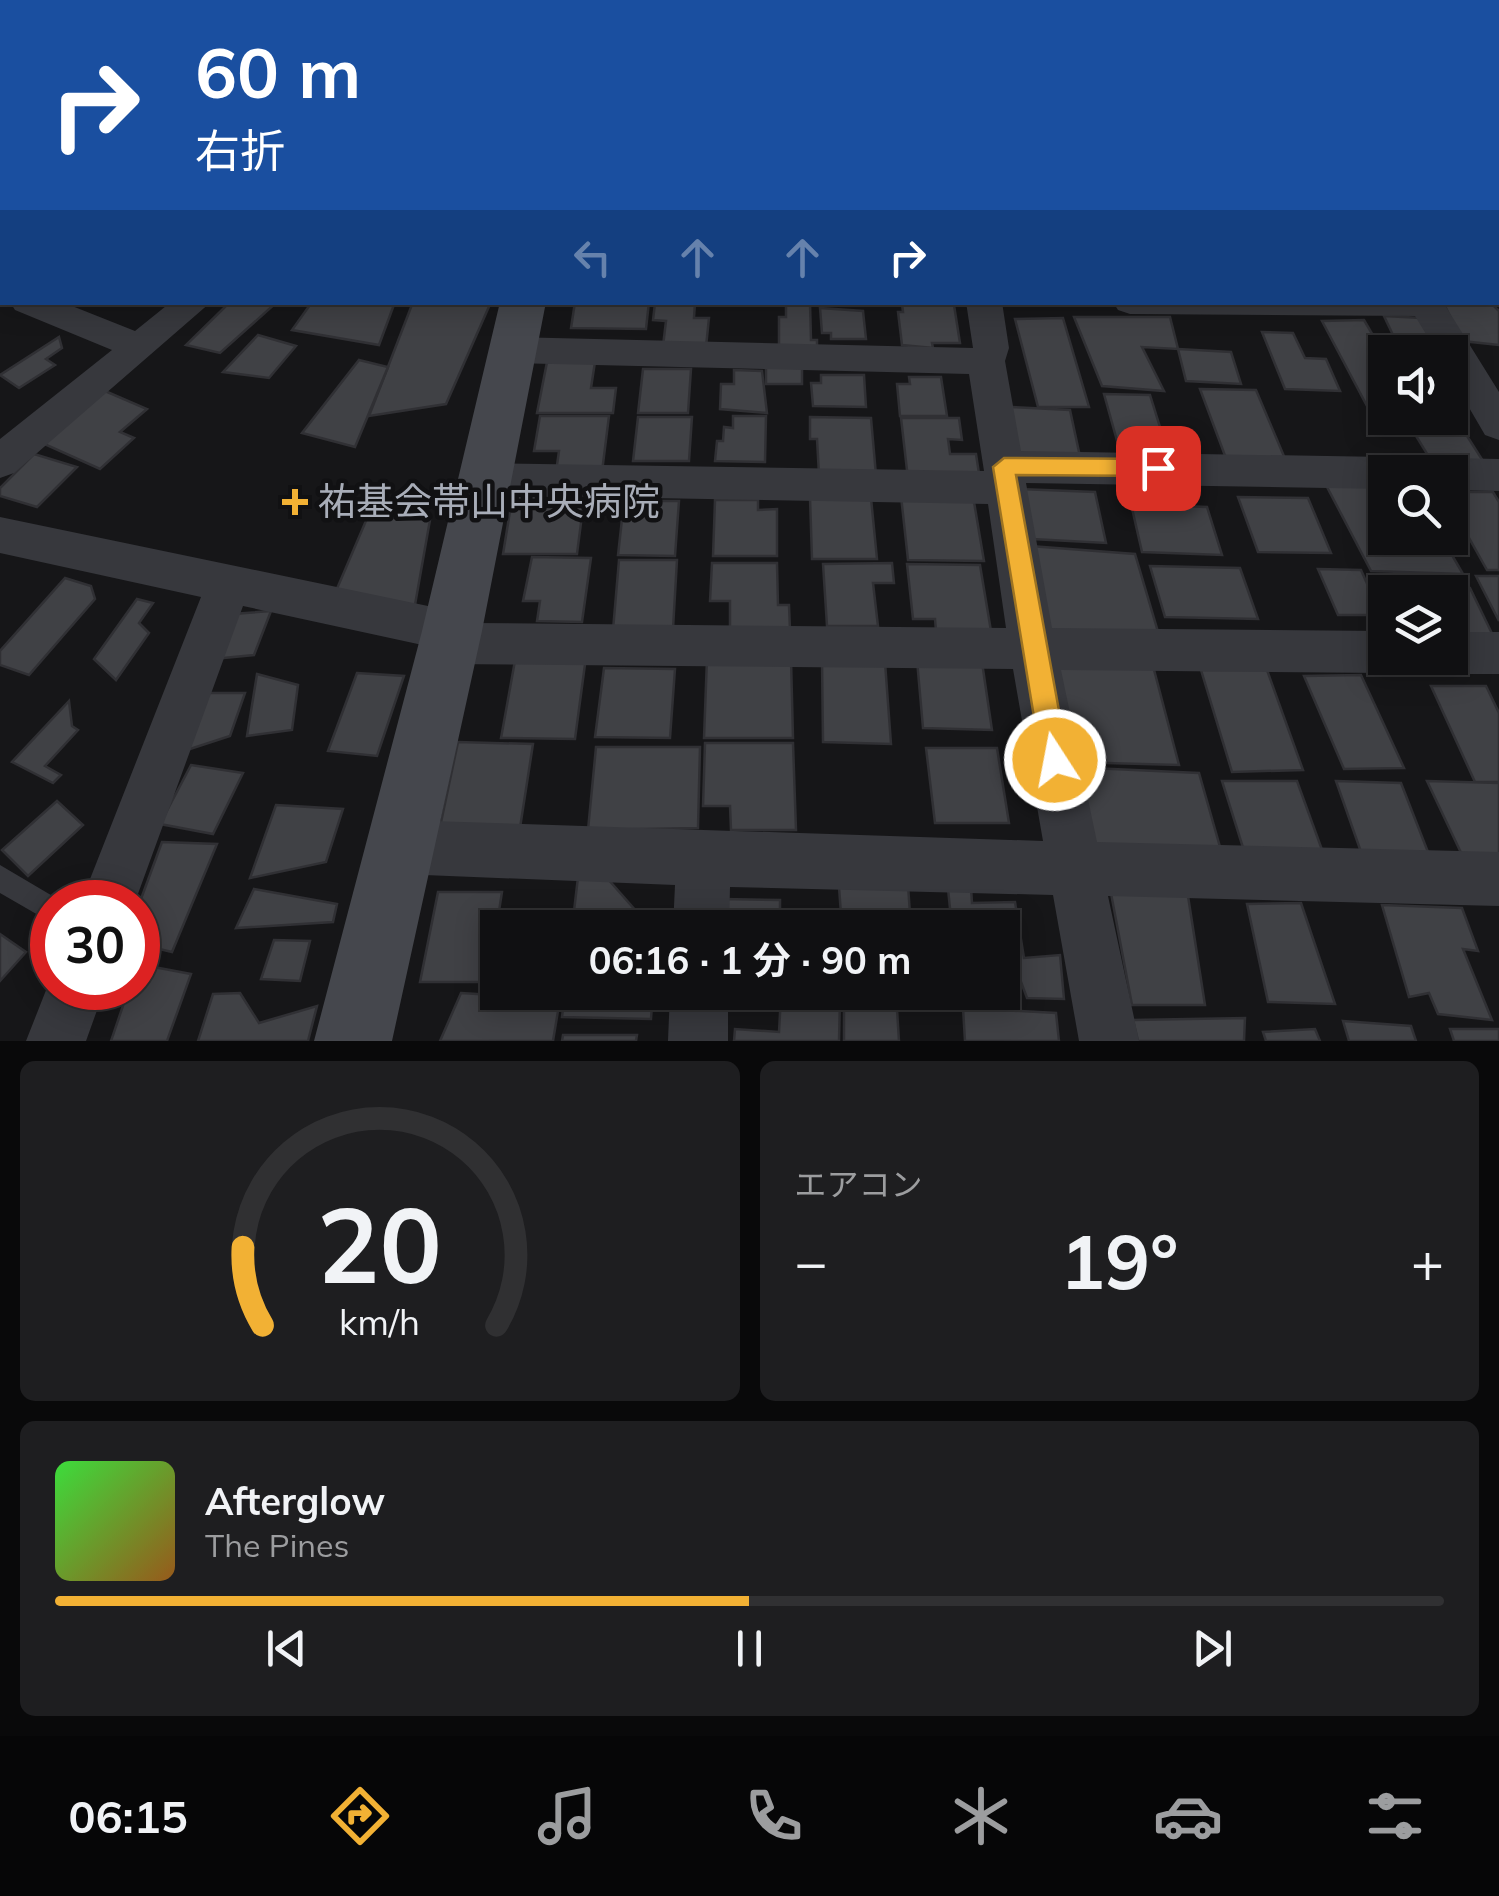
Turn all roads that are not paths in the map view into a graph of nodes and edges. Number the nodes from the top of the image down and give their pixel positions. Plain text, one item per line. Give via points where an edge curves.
1 (35, 305) edge
2 (190, 305) edge
3 (984, 305) edge
4 (1427, 305) edge
5 (517, 326) edge
6 (140, 346) junction
7 (986, 361) junction
8 (1499, 425) edge
9 (0, 462) edge
10 (1368, 472) edge
11 (1468, 474) edge
12 (1499, 475) edge
13 (1005, 477) junction
14 (484, 479) junction
15 (0, 535) edge
16 (230, 583) junction
17 (451, 637) junction
18 (1034, 650) junction
19 (1368, 652) edge
20 (1468, 653) edge
21 (1499, 653) edge
22 (400, 847) junction
23 (703, 859) junction
24 (1076, 871) junction
25 (0, 878) edge
26 (1499, 879) edge
27 (116, 880) edge
28 (30, 896) edge
29 (702, 910) edge
30 (68, 1010) edge
31 (699, 1010) edge
32 (56, 1041) edge
33 (354, 1041) edge
34 (698, 1041) edge
35 (1109, 1041) edge

1 - 6 street
2 - 6 street
3 - 7 street via 991,348
4 - 8 street
5 - 7 street
5 - 14 street
6 - 9 street
7 - 13 street
10 - 13 street
11 - 12 street
13 - 14 street
13 - 18 street
14 - 17 street
15 - 16 street
16 - 17 street
16 - 27 street
17 - 18 street
17 - 22 street
18 - 19 street
18 - 24 street
20 - 21 street
22 - 23 street
22 - 33 street
23 - 24 street
23 - 29 street
24 - 26 street
24 - 35 street
25 - 28 lane
30 - 32 street
31 - 34 street

